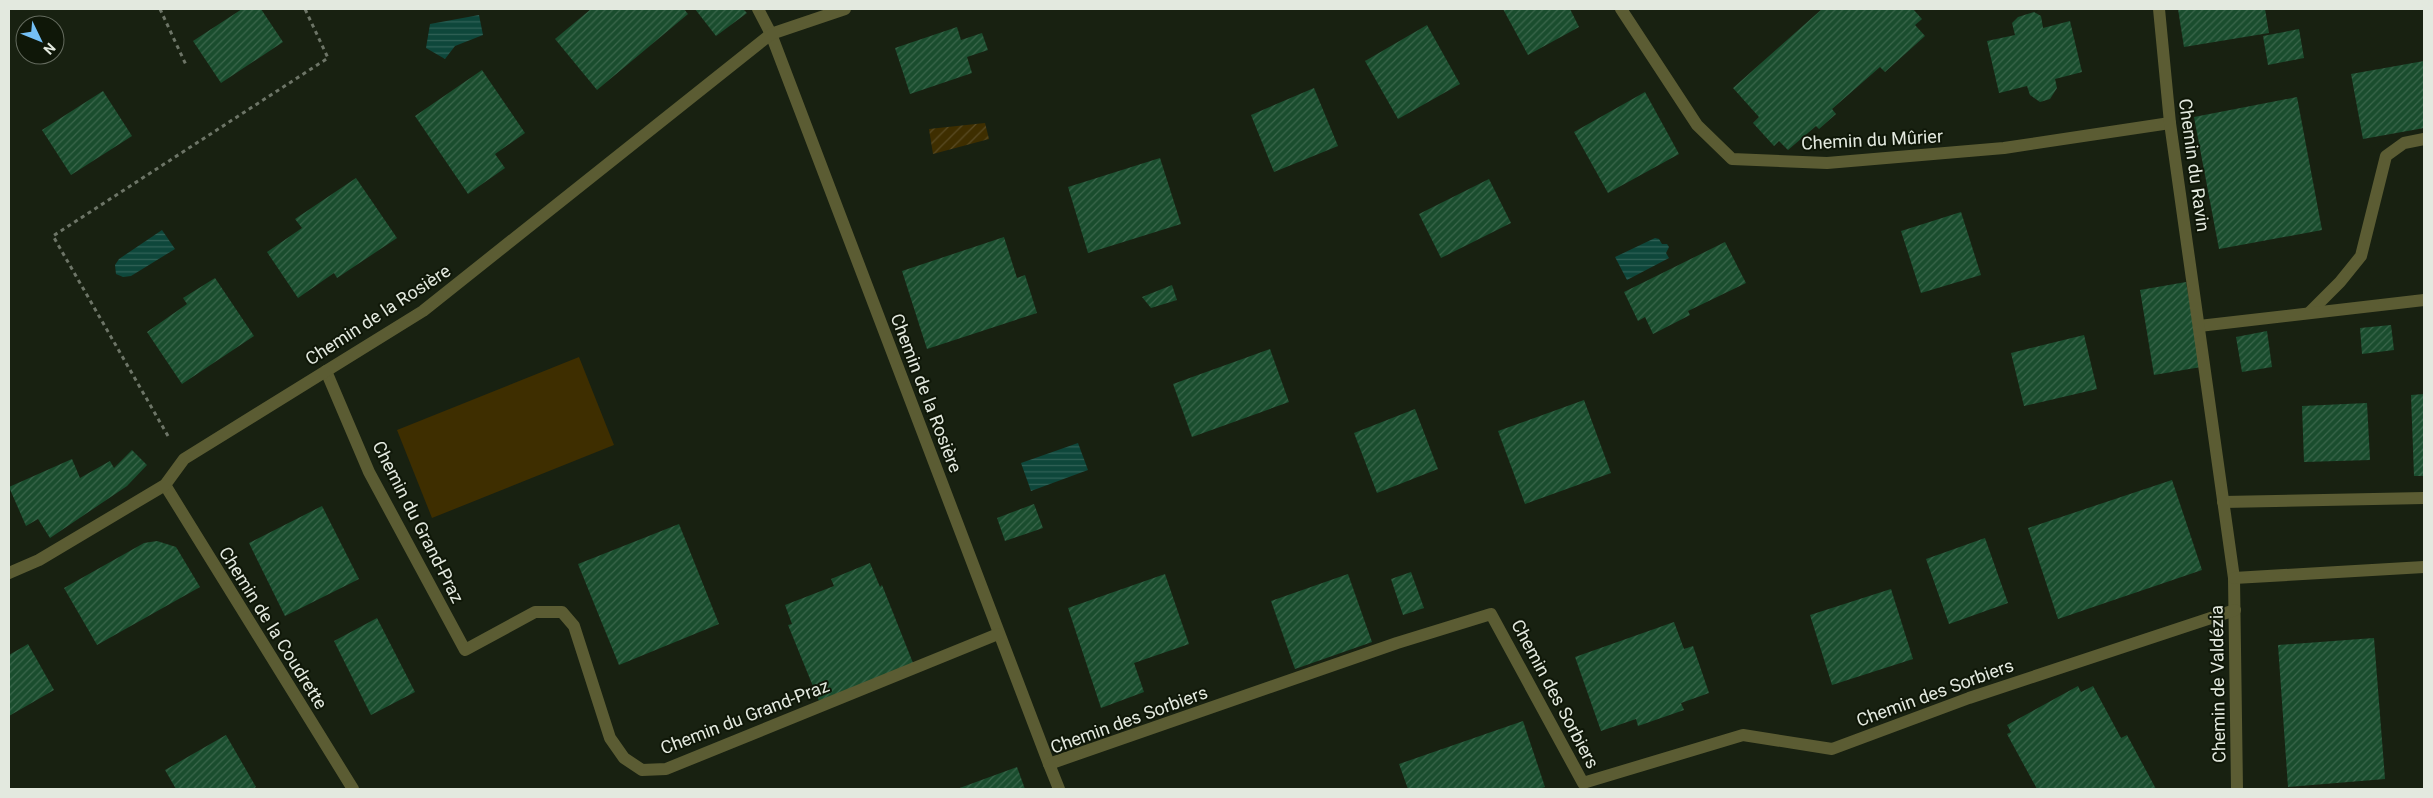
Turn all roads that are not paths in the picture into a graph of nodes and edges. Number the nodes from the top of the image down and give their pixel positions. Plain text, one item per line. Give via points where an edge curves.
1 (758, 9) edge
2 (845, 9) edge
3 (1621, 9) edge
4 (2158, 9) edge
5 (771, 34) junction
6 (2170, 124) junction
7 (2424, 138) edge
8 (2424, 300) edge
9 (2309, 313) junction
10 (2199, 326) junction
11 (326, 371) junction
12 (165, 485) junction
13 (2424, 498) edge
14 (2223, 502) junction
15 (2424, 567) edge
16 (9, 573) edge
17 (2234, 578) junction
18 (2234, 610) junction
19 (998, 634) junction
20 (1049, 764) junction
21 (353, 789) edge
22 (1059, 789) edge
23 (2237, 789) edge

1 - 5 street, Chemin de la Rosière
2 - 5 street, Chemin de la Rosière
3 - 6 street, Chemin du Mûrier via 1697,125 1732,160 1827,164 2004,148
4 - 6 street, Chemin du Ravin
5 - 11 street, Chemin de la Rosière via 449,292
5 - 19 street, Chemin de la Rosière
6 - 10 street, Chemin du Ravin
7 - 9 street via 2404,143 2386,156 2361,256
8 - 9 street
9 - 10 street
10 - 14 street, Chemin du Ravin
11 - 12 street, Chemin de la Rosière via 184,459
11 - 19 street, Chemin du Grand-Praz via 369,472 465,650 535,612 562,612 574,626 610,738 624,758 642,770 666,769
12 - 16 street, Chemin de la Rosière via 39,560
12 - 21 street, Chemin de la Coudrette
13 - 14 street
14 - 17 street, Chemin du Ravin
15 - 17 street
17 - 18 street, Chemin de Valdézia
18 - 20 street, Chemin des Sorbiers via 1970,698 1832,749 1743,735 1583,784 1491,614 1397,643
18 - 23 street, Chemin de Valdézia
19 - 20 street, Chemin de la Rosière
20 - 22 street, Chemin des Sorbiers

